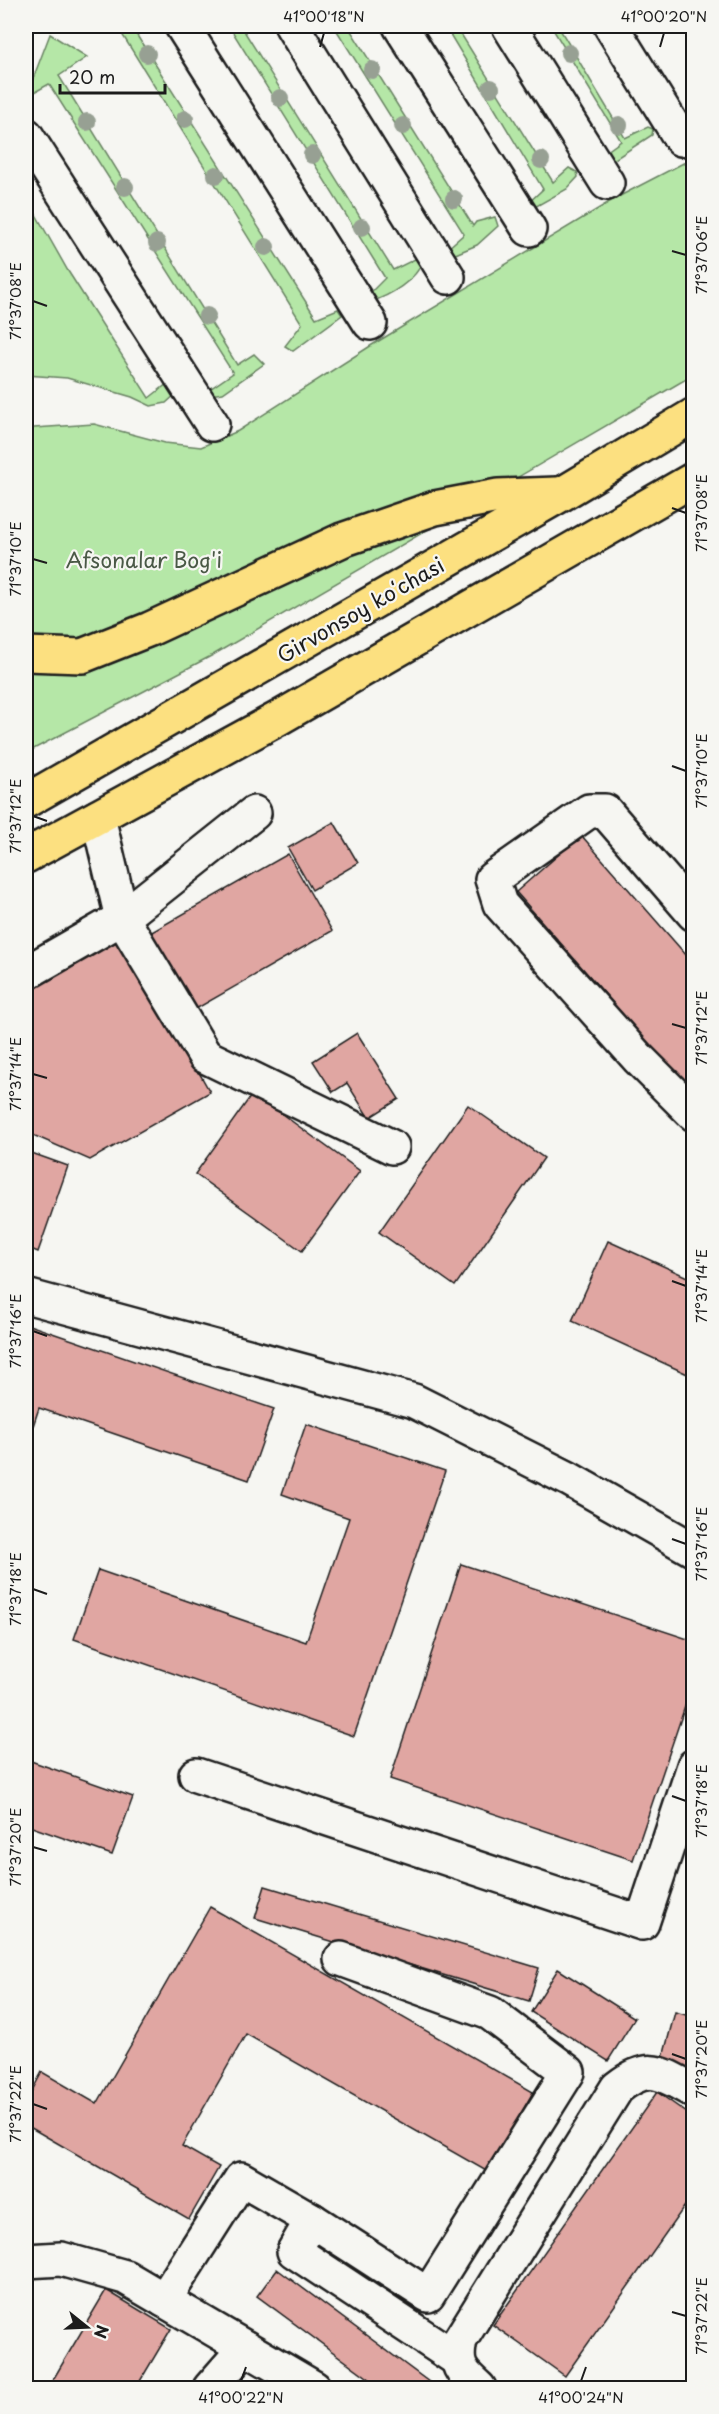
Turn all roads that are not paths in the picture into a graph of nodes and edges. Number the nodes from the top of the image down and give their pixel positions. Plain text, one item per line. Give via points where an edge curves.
1 (182, 26) edge
2 (292, 26) edge
3 (400, 26) edge
4 (508, 26) edge
5 (612, 26) edge
6 (26, 135) edge
7 (681, 139) dead end
8 (607, 183) dead end
9 (529, 229) dead end
10 (448, 277) dead end
11 (370, 323) dead end
12 (693, 415) edge
13 (212, 424) dead end
14 (693, 479) edge
15 (562, 494) junction
16 (26, 654) edge
17 (26, 801) edge
18 (254, 813) dead end
19 (98, 817) junction
20 (26, 856) edge
21 (693, 914) edge
22 (122, 918) junction
23 (26, 973) edge
24 (693, 1114) edge
25 (392, 1147) dead end
26 (26, 1296) edge
27 (693, 1550) edge
28 (693, 1766) edge
29 (196, 1775) dead end
30 (340, 1959) dead end
31 (693, 2091) edge
32 (312, 2220) junction
33 (26, 2261) edge
34 (164, 2300) junction
35 (245, 2348) junction
36 (457, 2359) junction
37 (210, 2388) edge
38 (314, 2388) edge
39 (479, 2388) edge

1 - 11 street
2 - 10 street
3 - 9 street
4 - 8 street
5 - 7 street
6 - 13 street
12 - 15 main road, Girvonsoy koʻchasi
14 - 19 main road via 279,718
15 - 16 main road via 498,496 435,508 342,540 150,629 82,656
15 - 17 main road, Girvonsoy koʻchasi
18 - 22 street
19 - 20 main road
19 - 22 street
21 - 24 street via 605,811 589,811 492,879 500,904 513,920
22 - 23 street
22 - 25 street via 205,1056
26 - 27 street via 414,1401 569,1479
28 - 29 street via 642,1923
30 - 32 street via 490,2013 568,2072 428,2295
31 - 36 street via 660,2073 635,2074 617,2088 460,2340
32 - 34 street via 241,2179
32 - 36 street via 294,2251
33 - 34 street via 61,2259 125,2277
34 - 35 street
35 - 37 street
35 - 38 street
36 - 39 street via 462,2373

